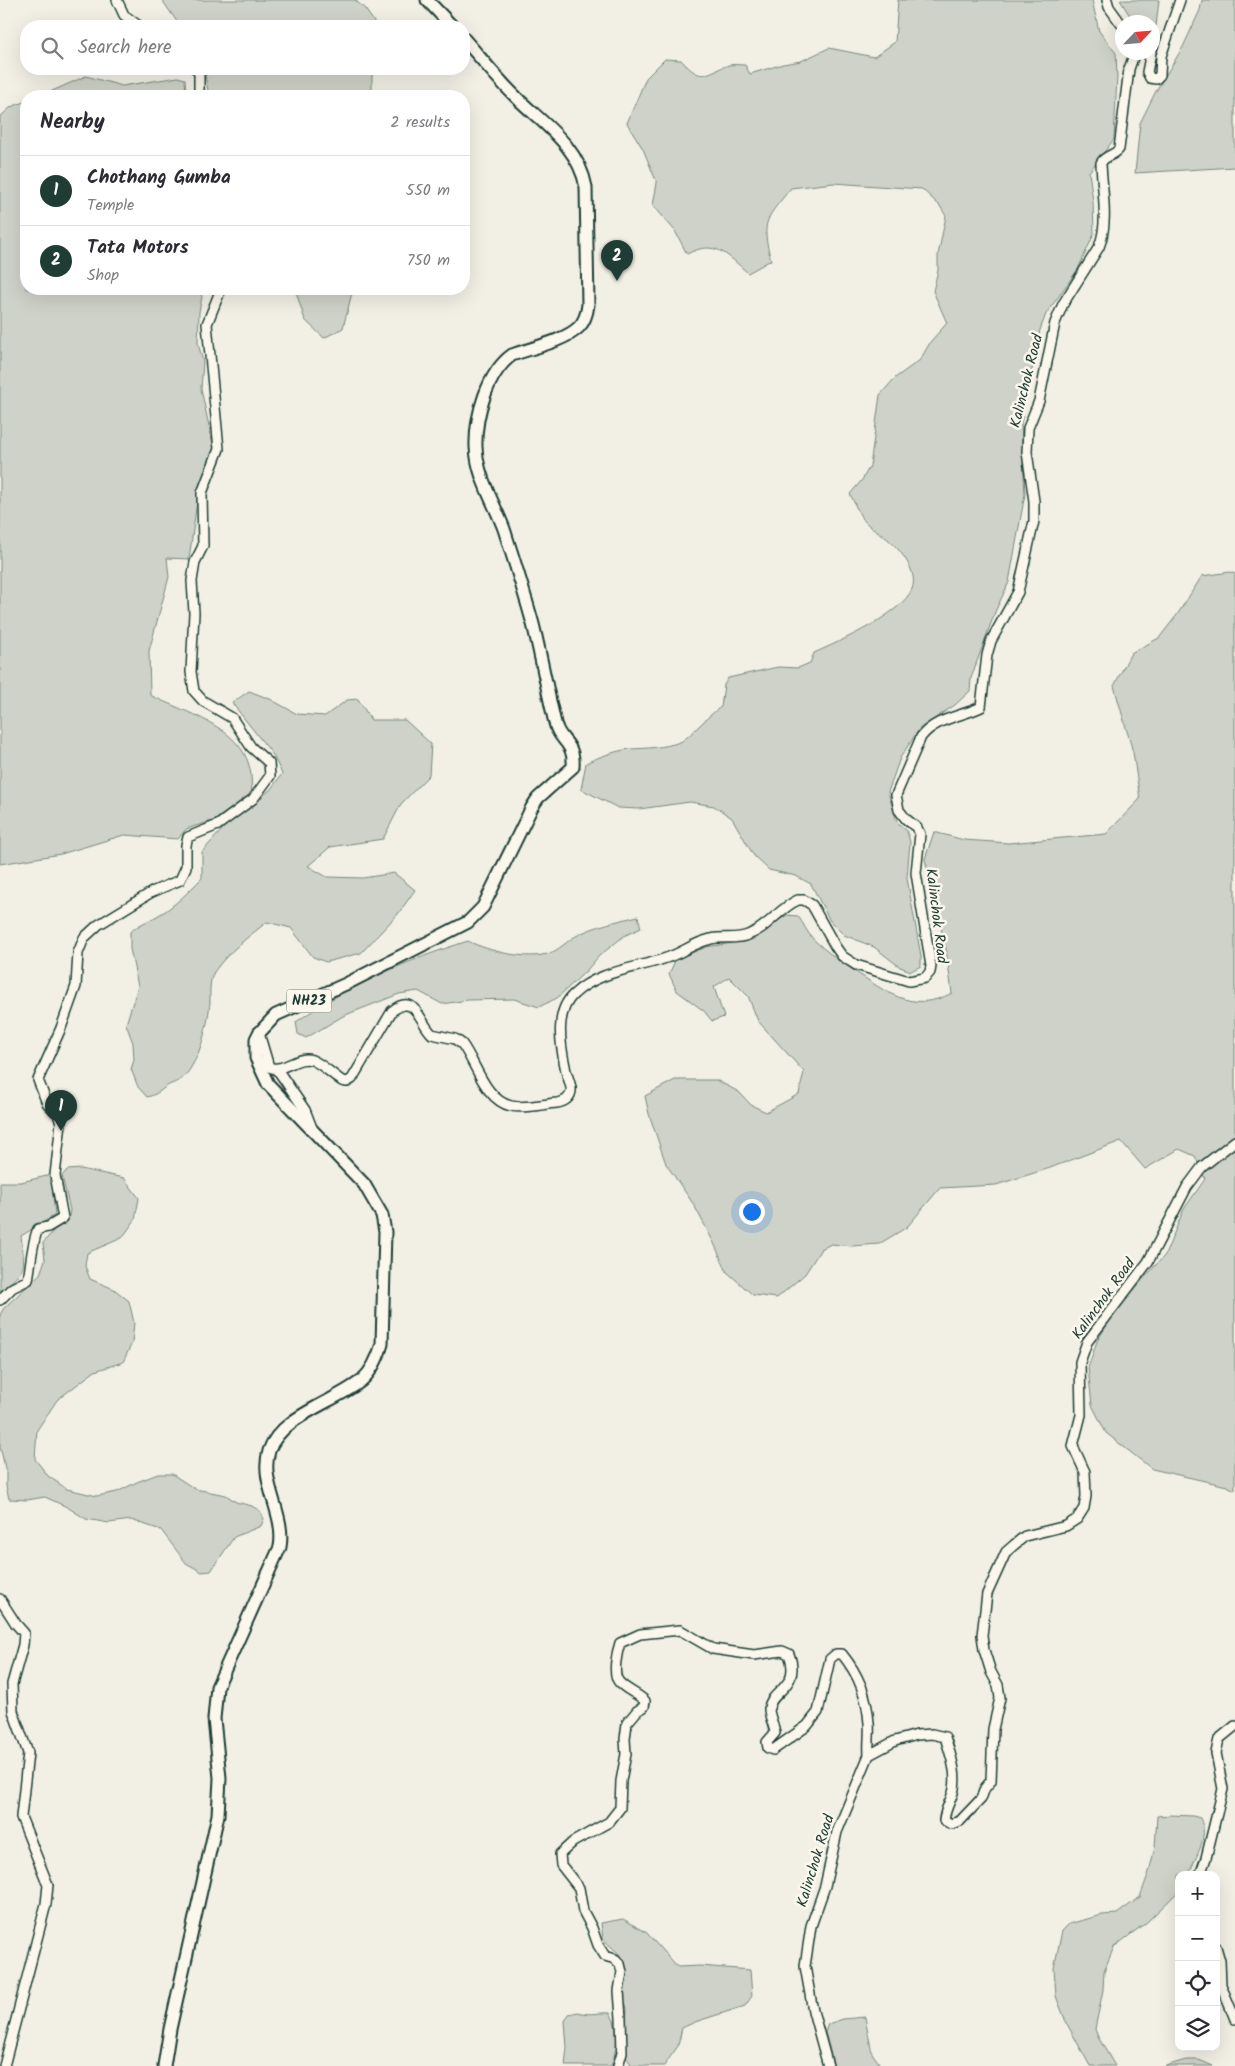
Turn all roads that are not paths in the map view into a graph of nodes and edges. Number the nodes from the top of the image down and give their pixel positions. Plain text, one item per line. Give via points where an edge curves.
1 (117, 0) edge
2 (428, 0) edge
3 (1107, 0) edge
4 (1180, 0) edge
5 (1115, 15) edge
6 (130, 20) edge
7 (446, 20) edge
8 (470, 46) edge
9 (1132, 60) edge
10 (1149, 60) edge
11 (199, 75) edge
12 (200, 90) edge
13 (219, 295) edge
14 (259, 1033) junction
15 (273, 1068) junction
16 (313, 1131) junction
17 (1235, 1141) edge
18 (0, 1300) edge
19 (0, 1599) edge
20 (1235, 1726) edge
21 (869, 1755) junction
22 (1201, 1871) edge
23 (1220, 1961) edge
24 (1235, 2020) edge
25 (4, 2066) edge
26 (164, 2066) edge
27 (618, 2066) edge
28 (828, 2066) edge

1 - 6 street via 124,15
2 - 7 main road
3 - 5 street
4 - 10 street via 1161,56 1160,75 1156,79 1150,78 1147,72
8 - 14 main road, NH23 via 512,93 571,149 586,187 588,305 584,319 569,333 505,360 489,388 476,433 480,472 503,528 533,624 555,727 574,755 573,767 538,798 483,907 468,922 348,983 276,1015
9 - 15 street, Kalinchok Road via 1119,149 1101,163 1102,239 1055,323 1039,401 1028,428 1027,452 1034,521 1018,592 991,641 982,707 943,720 926,731 896,794 899,810 920,834 916,873 931,966 925,978 909,981 856,965 842,956 812,906 798,900 761,928 741,938 702,941 660,960 614,972 576,992 564,1006 561,1017 564,1060 571,1088 563,1102 512,1106 498,1100 462,1044 455,1039 432,1034 416,1010 406,1005 392,1011 350,1081 342,1081 307,1059
11 - 12 street
13 - 18 street via 207,324 219,449 202,493 203,546 195,562 192,580 194,691 203,701 232,718 251,747 269,763 270,776 253,799 218,825 188,837 186,867 180,880 152,892 98,925 84,938 78,953 76,986 38,1080 61,1123 55,1175 63,1218 38,1229 28,1280 12,1288
14 - 15 street via 267,1062
14 - 16 main road via 255,1045 256,1058 264,1076
15 - 16 street via 306,1110
16 - 26 main road via 364,1184 382,1215 385,1232 382,1344 377,1361 362,1380 293,1422 270,1448 267,1478 282,1538 217,1687 214,1720 220,1778 218,1815
17 - 21 street, Kalinchok Road via 1202,1167 1148,1262 1083,1350 1080,1362 1081,1415 1073,1446 1085,1472 1084,1508 1077,1519 1066,1526 1025,1536 1014,1544 1006,1552 987,1594 982,1635 1000,1698 993,1729 991,1781 981,1799 960,1821 951,1824 944,1820 955,1777 945,1737 917,1735 895,1741
19 - 25 street via 24,1633 12,1684 13,1711 28,1753 21,1817 48,1885 46,1904
20 - 22 street via 1219,1739 1216,1753 1223,1789
21 - 27 street via 869,1723 864,1692 858,1676 842,1654 830,1659 818,1712 807,1726 773,1750 768,1748 767,1742 775,1732 769,1710 790,1680 793,1665 789,1654 782,1651 754,1655 712,1649 680,1630 640,1634 620,1643 617,1652 618,1682 645,1701 644,1707 627,1723 620,1808 609,1822 573,1842 560,1854 561,1865 579,1888 582,1910 598,1945 605,1956 620,1964 622,1972 618,1991 622,2052
21 - 28 street, Kalinchok Road via 837,1832 826,1886 806,1948 805,1966 813,2010
23 - 24 street via 1221,1985

